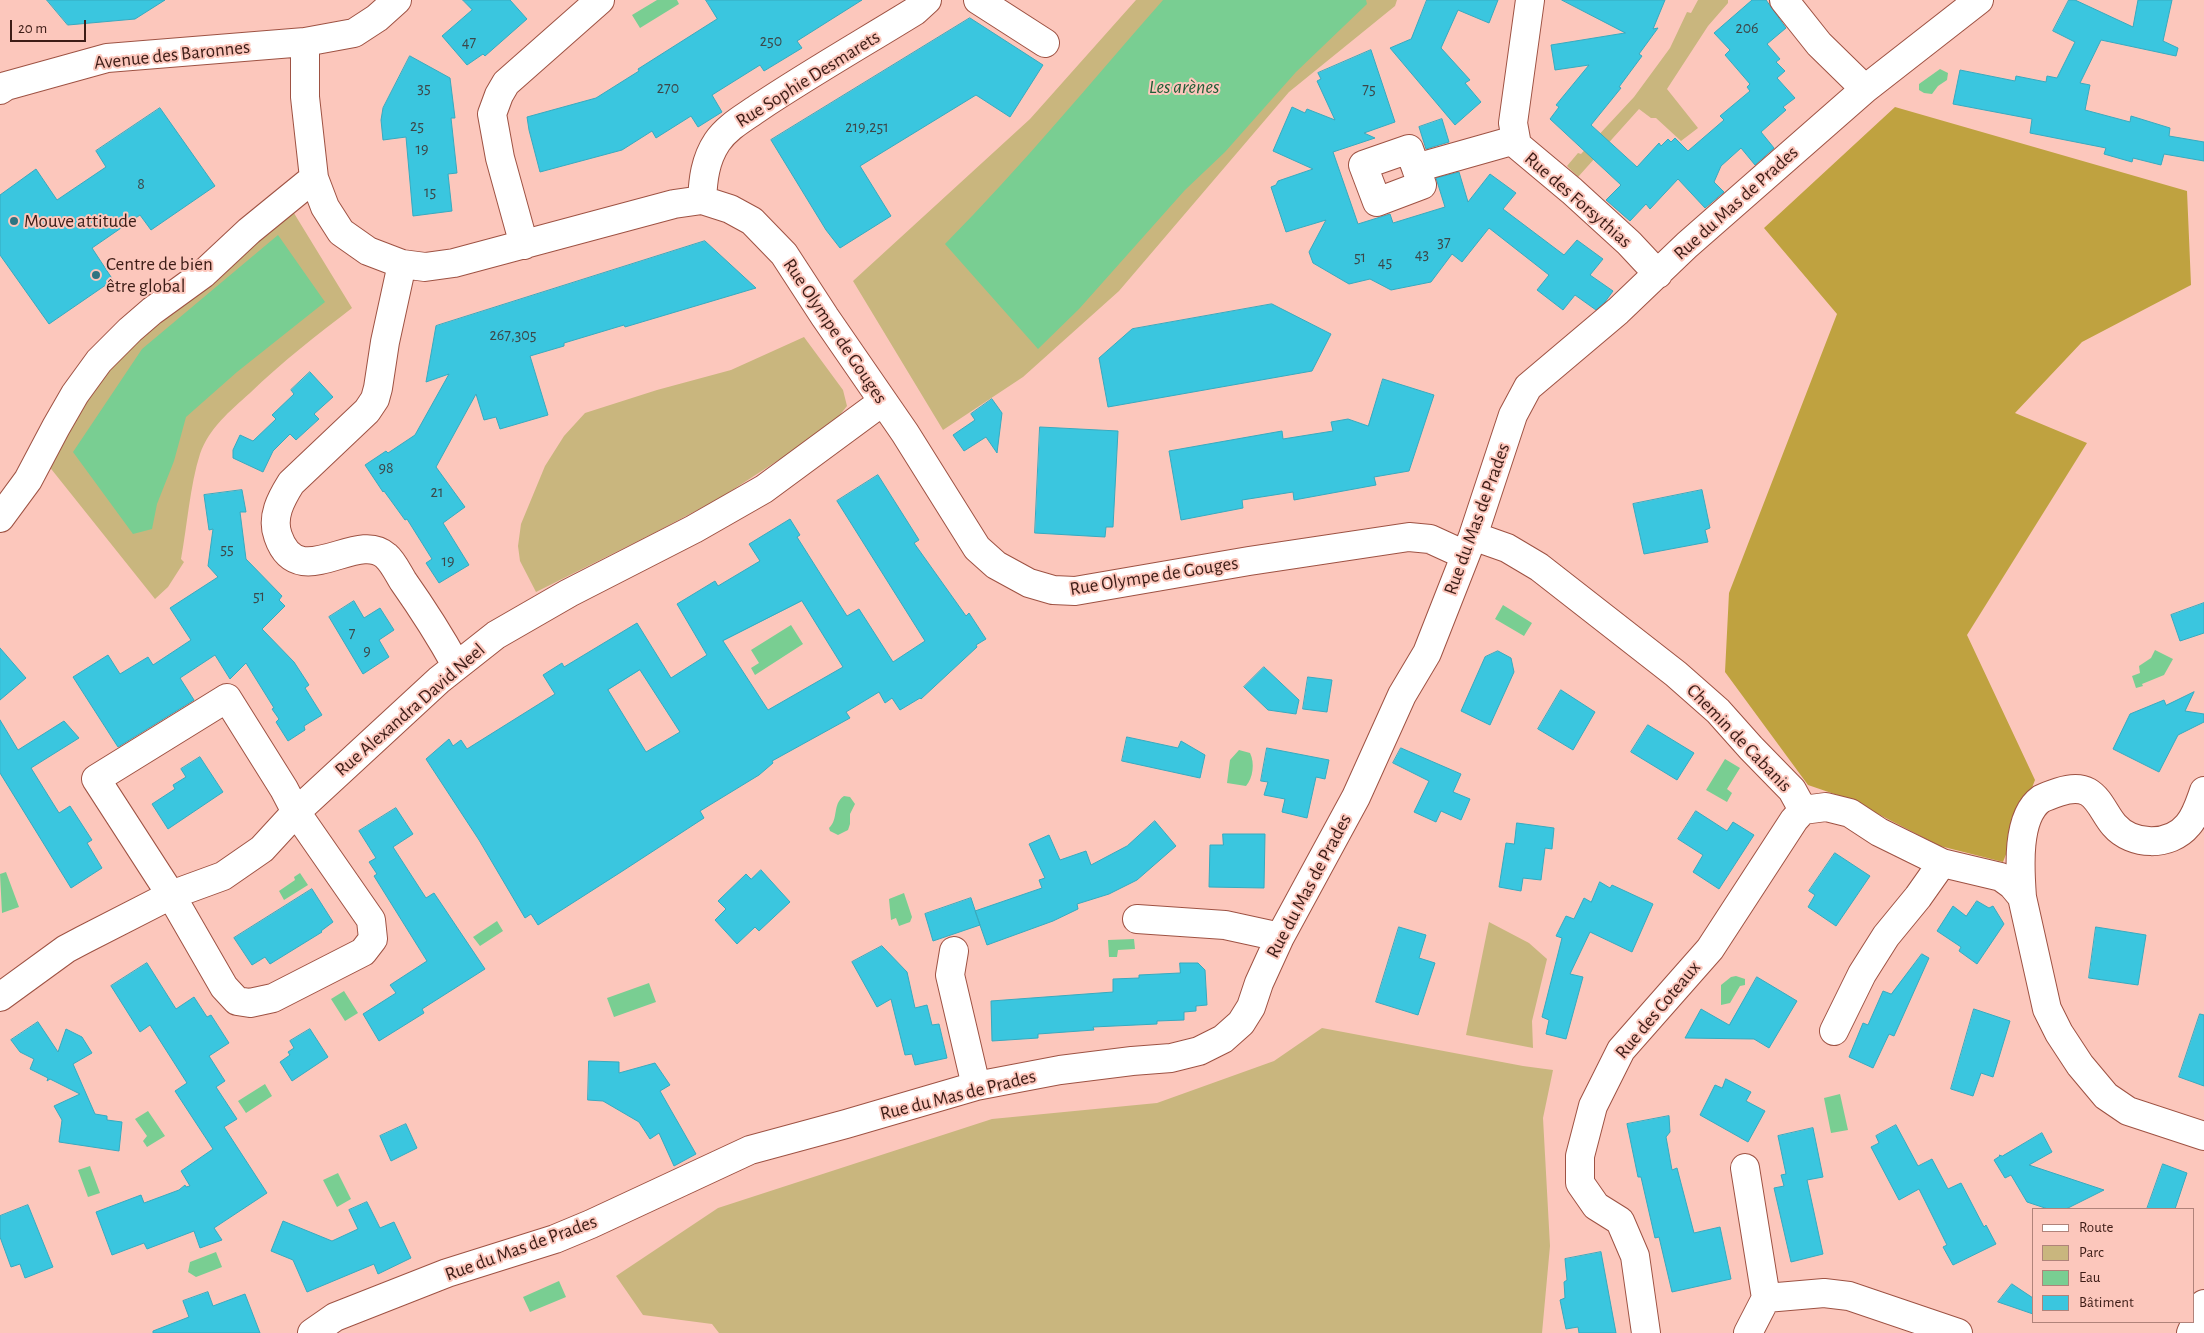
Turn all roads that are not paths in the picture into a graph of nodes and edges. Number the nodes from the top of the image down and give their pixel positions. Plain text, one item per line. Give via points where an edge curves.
1 (396, 0) edge
2 (600, 0) edge
3 (926, 0) edge
4 (978, 0) edge
5 (1530, 0) edge
6 (1784, 0) edge
7 (1979, 0) edge
8 (305, 42) junction
9 (1045, 43) dead end
10 (1865, 89) junction
11 (0, 90) edge
12 (1515, 140) junction
13 (1416, 168) dead end
14 (314, 178) junction
15 (702, 200) junction
16 (524, 245) junction
17 (402, 264) junction
18 (1658, 274) junction
19 (882, 402) junction
20 (0, 518) edge
21 (1469, 546) junction
22 (456, 665) junction
23 (2204, 791) edge
24 (1803, 810) junction
25 (296, 812) junction
26 (1942, 863) junction
27 (171, 896) junction
28 (2022, 896) junction
29 (1137, 919) dead end
30 (1280, 938) junction
31 (954, 951) dead end
32 (0, 998) edge
33 (1834, 1031) dead end
34 (976, 1086) junction
35 (2204, 1136) edge
36 (1745, 1168) dead end
37 (1766, 1298) junction
38 (2204, 1304) edge
39 (312, 1333) edge
40 (1646, 1333) edge
41 (1748, 1333) edge
42 (1958, 1333) edge
43 (2191, 1333) edge

1 - 8 street, Avenue des Baronnes via 377,18 354,32
2 - 16 street via 506,83 492,114 500,158
3 - 15 street, Rue Sophie Desmarets via 915,11 726,130 710,156 704,175
4 - 9 street
5 - 12 street, Rue des Forsythias via 1513,123
6 - 10 street via 1819,44
7 - 10 street, Rue du Mas de Prades
8 - 11 street, Avenue des Baronnes via 107,58
8 - 14 street, Rue Olympe de Gouges via 305,97
10 - 18 street, Rue du Mas de Prades
12 - 13 street
12 - 18 street, Rue des Forsythias via 1520,149 1572,191
14 - 17 street, Rue Olympe de Gouges via 325,207 341,232 368,251
14 - 20 street via 203,274 130,330 99,362 75,394 28,480
15 - 16 street, Rue Olympe de Gouges via 649,210
15 - 19 street, Rue Olympe de Gouges via 730,209 752,221 784,254
16 - 17 street, Rue Olympe de Gouges via 454,263 425,267
17 - 22 street via 375,399 367,411 291,483 276,512 275,529 287,552 304,561 326,560 357,550 373,550 386,556 432,623
18 - 21 street, Rue du Mas de Prades via 1618,312 1528,386 1513,415
19 - 21 street, Rue Olympe de Gouges via 977,548 996,565 1042,588 1075,591 1410,537
19 - 22 street, Rue Alexandra David Neel via 764,489 569,593 496,635
21 - 24 street, Chemin de Cabanis via 1507,548 1539,567 1676,674 1718,711 1792,790
21 - 30 street, Rue du Mas de Prades via 1427,653 1402,695 1356,797
22 - 25 street, Rue Alexandra David Neel
23 - 28 street via 2188,825 2168,839 2152,842 2138,840 2114,826 2096,798 2082,789 2067,789 2042,798 2028,819 2022,836
24 - 26 street, Chemin de Cabanis via 1826,807 1850,813 1879,832
24 - 40 street, Rue des Coteaux via 1710,949 1621,1050 1593,1106 1580,1156 1580,1183 1596,1206 1620,1221 1635,1256
25 - 27 street, Rue Alexandra David Neel via 262,849 223,876
25 - 27 street via 227,698 96,779
25 - 27 street via 371,920 373,939 363,952 273,998 250,1003 237,1001 224,987
26 - 28 street, Chemin de Cabanis via 2001,877
26 - 33 street via 1881,943
27 - 32 street, Rue Alexandra David Neel via 66,949
28 - 35 street via 2047,1009 2080,1065 2106,1096 2128,1111
29 - 30 street via 1225,925
30 - 34 street, Rue du Mas de Prades via 1241,1023 1213,1045 1171,1058 1060,1070
31 - 34 street via 950,975
34 - 39 street, Rue du Mas de Prades via 750,1150 555,1239 447,1273 335,1317
36 - 37 street
37 - 41 street
37 - 42 street via 1824,1294 1850,1296
38 - 43 street

